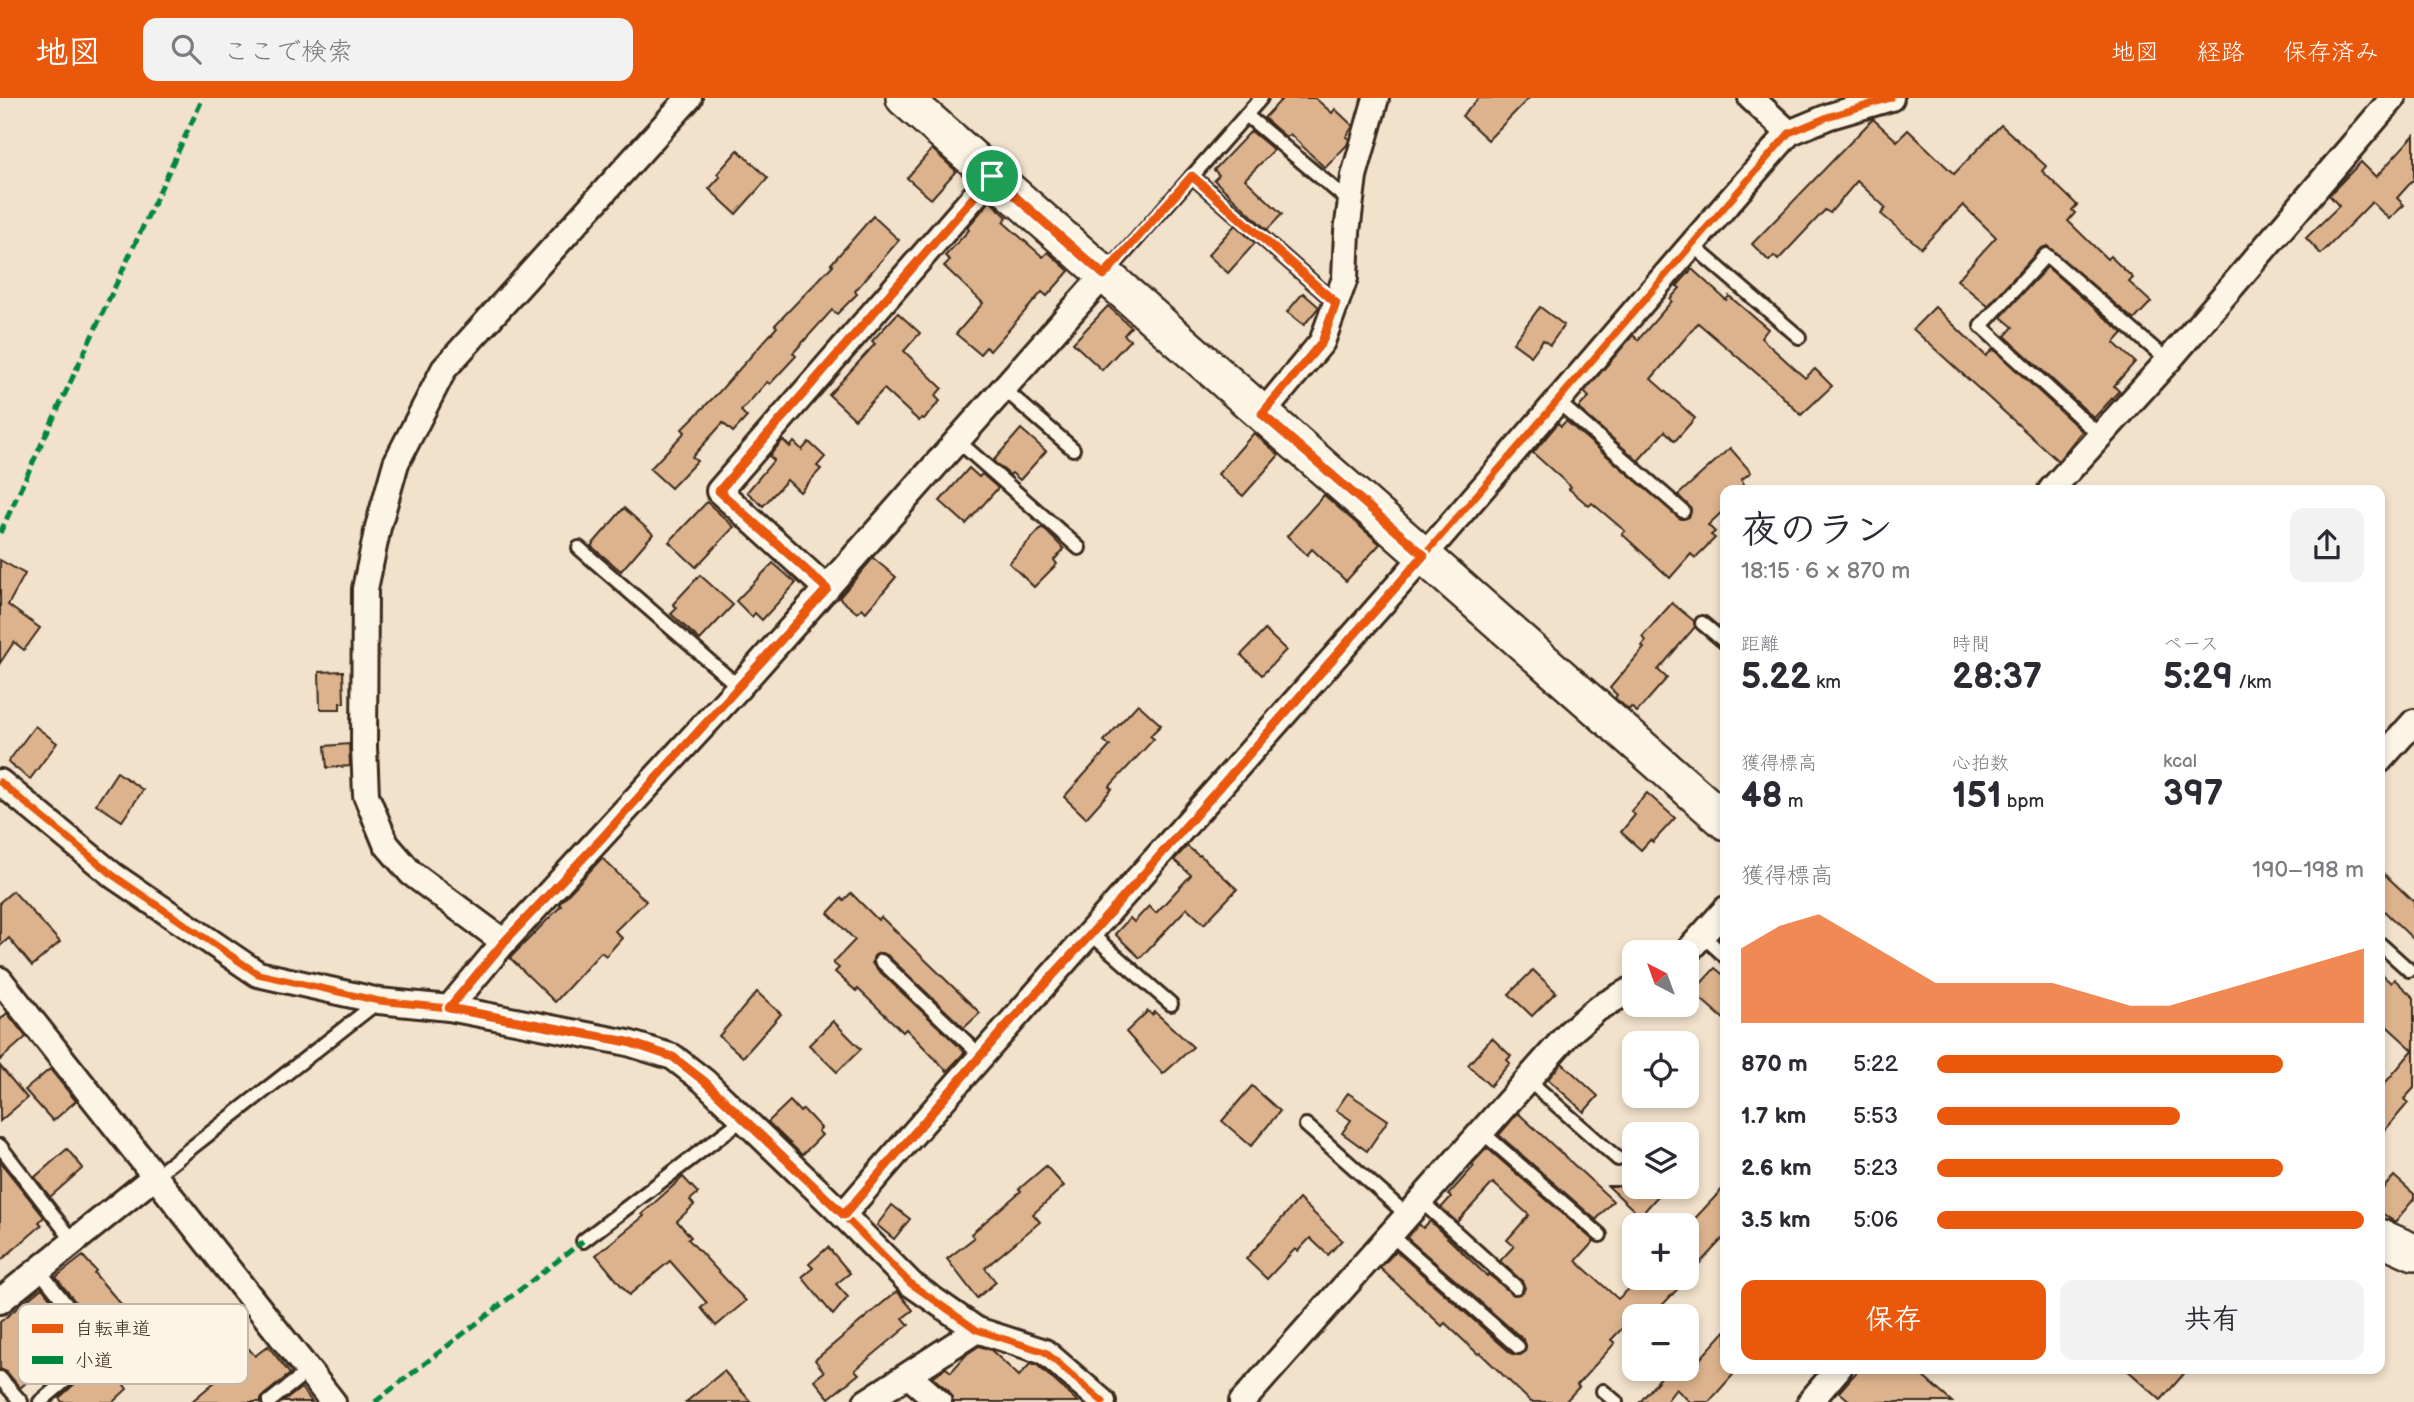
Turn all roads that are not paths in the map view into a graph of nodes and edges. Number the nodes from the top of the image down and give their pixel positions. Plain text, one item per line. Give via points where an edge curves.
1 (689, 98) edge
2 (904, 98) edge
3 (1261, 98) edge
4 (1376, 98) edge
5 (1751, 98) edge
6 (1891, 98) edge
7 (2393, 98) edge
8 (1246, 115) junction
9 (1789, 133) junction
10 (992, 176) junction
11 (1192, 176) junction
12 (1350, 202) junction
13 (1692, 245) junction
14 (1104, 275) junction
15 (1336, 303) junction
16 (1799, 337) dead end
17 (2168, 361) junction
18 (1004, 389) junction
19 (1558, 401) junction
20 (1262, 414) junction
21 (2100, 436) junction
22 (958, 440) junction
23 (1073, 449) dead end
24 (2056, 485) edge
25 (1683, 511) dead end
26 (579, 548) dead end
27 (1079, 548) dead end
28 (1424, 555) junction
29 (827, 589) junction
30 (1702, 623) dead end
31 (1720, 638) edge
32 (739, 687) junction
33 (2414, 722) edge
34 (2385, 754) edge
35 (0, 782) edge
36 (1720, 817) edge
37 (1720, 916) edge
38 (1091, 934) junction
39 (1698, 940) edge
40 (504, 942) junction
41 (1699, 946) edge
42 (2385, 948) edge
43 (1720, 955) edge
44 (881, 961) dead end
45 (2409, 970) dead end
46 (0, 980) edge
47 (1622, 996) edge
48 (379, 1001) junction
49 (1171, 1004) dead end
50 (449, 1008) junction
51 (981, 1055) junction
52 (1528, 1080) junction
53 (743, 1119) junction
54 (1306, 1125) dead end
55 (1482, 1132) junction
56 (0, 1146) edge
57 (1618, 1159) dead end
58 (154, 1177) junction
59 (1414, 1207) junction
60 (844, 1215) junction
61 (1390, 1234) junction
62 (1600, 1235) dead end
63 (2385, 1239) edge
64 (583, 1241) dead end
65 (74, 1242) junction
66 (2414, 1252) edge
67 (39, 1270) junction
68 (1516, 1287) dead end
69 (0, 1301) edge
70 (66, 1304) edge
71 (977, 1330) junction
72 (1518, 1347) dead end
73 (309, 1370) junction
74 (1834, 1374) edge
75 (909, 1376) junction
76 (0, 1378) edge
77 (61, 1384) edge
78 (1603, 1391) dead end
79 (21, 1402) edge
80 (40, 1402) edge
81 (269, 1402) edge
82 (333, 1402) edge
83 (866, 1402) edge
84 (939, 1402) edge
85 (1103, 1402) edge
86 (1242, 1402) edge
87 (1616, 1402) edge
88 (1810, 1402) edge

1 - 40 street via 444,369 396,463 378,527 365,589 366,795 386,844 411,873
2 - 10 street
3 - 8 lane
4 - 12 street
5 - 9 street
6 - 9 street
7 - 17 street
8 - 11 lane
8 - 12 lane
9 - 13 street
10 - 14 street
10 - 29 street via 719,491
11 - 14 lane
11 - 15 lane
12 - 15 street via 1345,278
13 - 16 lane
13 - 19 street
14 - 18 street
14 - 20 street
15 - 20 street via 1322,342
17 - 21 street
17 - 21 lane via 2046,255 1981,326
18 - 22 street
18 - 23 lane
19 - 25 lane
19 - 28 street
20 - 28 street
21 - 24 street
22 - 27 lane
22 - 29 street
26 - 32 lane
28 - 36 street
28 - 38 street
29 - 32 street
30 - 31 lane
32 - 40 street
33 - 34 street
35 - 48 street via 114,876 258,974
37 - 39 street
38 - 49 lane
38 - 51 street
40 - 50 street
41 - 43 lane
42 - 45 lane
44 - 51 lane
46 - 58 street
47 - 52 street via 1570,1032
48 - 50 street
48 - 58 lane
50 - 53 street via 628,1042 673,1057
51 - 60 street
52 - 55 street
52 - 57 lane
53 - 60 street
53 - 64 lane
54 - 59 lane
55 - 59 street
55 - 62 lane
56 - 65 lane
58 - 65 street
58 - 73 street
59 - 61 street
59 - 68 lane
60 - 71 street via 911,1284
61 - 72 lane
61 - 86 street
63 - 66 street
65 - 67 street
67 - 69 street
67 - 70 lane
71 - 75 street
71 - 85 street via 1045,1352
73 - 81 lane
73 - 82 street
74 - 88 street
75 - 83 street
75 - 84 street
76 - 79 lane
77 - 80 lane
78 - 87 lane

